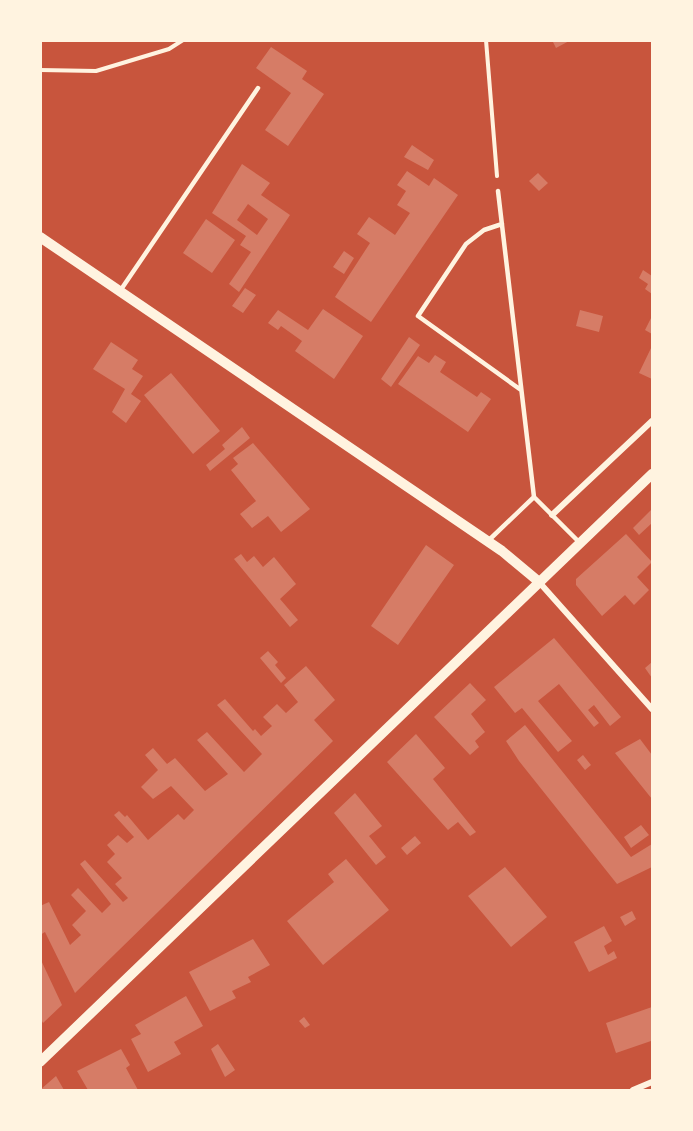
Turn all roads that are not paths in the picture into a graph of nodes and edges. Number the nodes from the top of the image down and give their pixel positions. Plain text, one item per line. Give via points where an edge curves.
1 (258, 88) dead end
2 (498, 191) road end
3 (501, 224) junction
4 (40, 237) edge
5 (120, 291) junction
6 (521, 390) junction
7 (652, 421) edge
8 (652, 474) edge
9 (534, 497) junction
10 (552, 515) junction
11 (487, 541) junction
12 (579, 542) junction
13 (538, 581) junction
14 (652, 709) edge
15 (40, 1062) edge
16 (652, 1082) edge
17 (633, 1090) edge

1 - 5 lane
2 - 3 lane
3 - 6 lane
3 - 6 lane via 484,230 466,244 418,316
4 - 5 street
5 - 11 street
6 - 9 lane
7 - 10 street
8 - 12 street
9 - 10 lane
9 - 11 lane
10 - 12 lane
11 - 13 street
12 - 13 street
13 - 14 street
13 - 15 street
16 - 17 street

